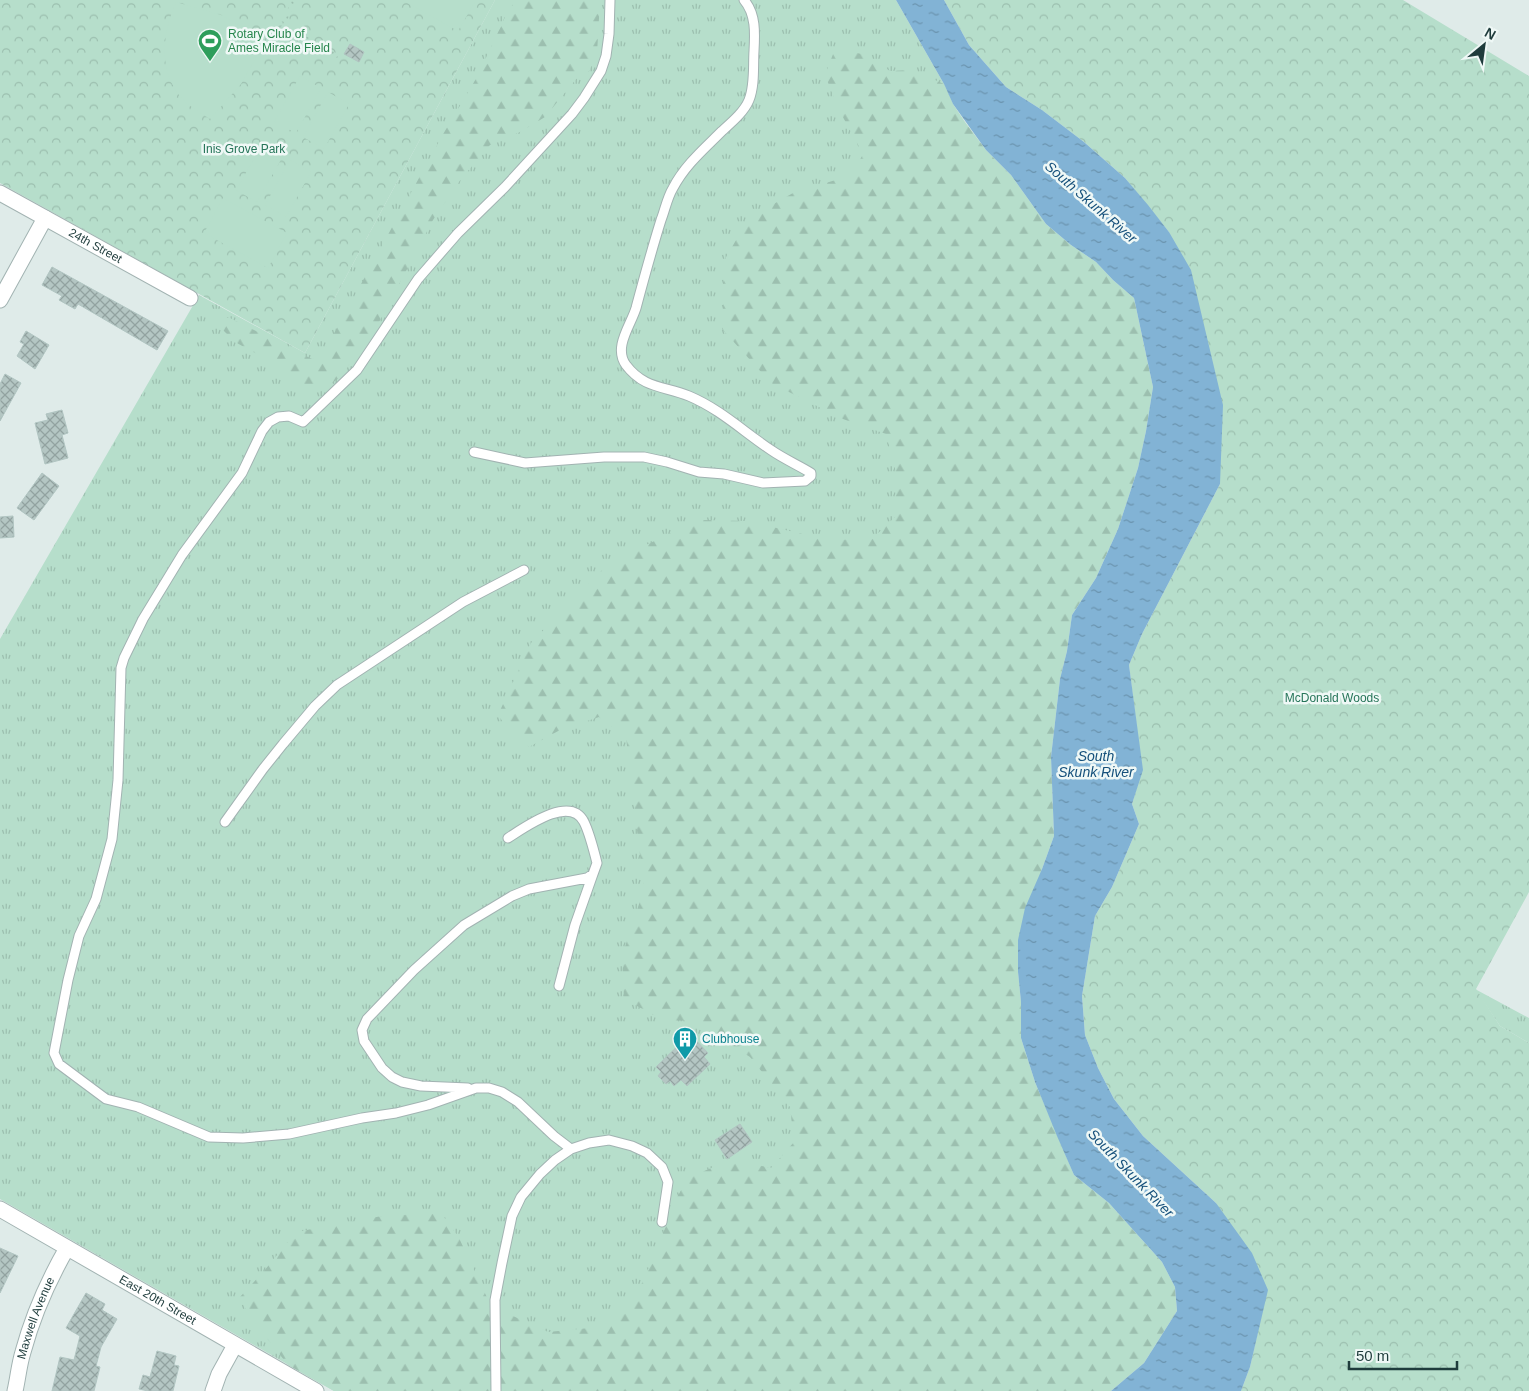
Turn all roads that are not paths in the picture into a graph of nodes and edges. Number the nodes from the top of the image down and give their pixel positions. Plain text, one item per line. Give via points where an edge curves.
1 (610, 0) edge
2 (744, 0) edge
3 (0, 193) edge
4 (45, 218) junction
5 (190, 298) dead end
6 (0, 300) edge
7 (474, 452) dead end
8 (524, 570) dead end
9 (225, 822) dead end
10 (508, 838) dead end
11 (593, 874) junction
12 (560, 986) dead end
13 (476, 1088) junction
14 (571, 1150) junction
15 (0, 1209) edge
16 (662, 1222) dead end
17 (67, 1248) junction
18 (236, 1345) junction
19 (15, 1391) edge
20 (213, 1391) edge
21 (316, 1391) edge
22 (496, 1391) edge

1 - 13 lane via 606,56 601,71 580,103 418,279 357,370 303,422 289,416 278,416 269,422 242,473 196,535 143,619 121,668 118,780 112,839 96,900 79,936 54,1053 59,1064 106,1099 138,1107 209,1136 222,1138 288,1134 396,1113
2 - 7 lane via 754,20 755,36 749,100 738,116 688,166 672,190 650,253 636,308 623,339 622,358 654,387 688,396 715,410 811,476 805,481 763,483 724,474 710,475 644,457 525,463
3 - 4 street, 24th Street
4 - 5 street, 24th Street
4 - 6 street
8 - 9 lane via 463,602 338,685 315,706 272,756
10 - 11 lane via 546,816 577,814 584,821 597,863
11 - 12 lane via 574,926
11 - 13 lane via 512,896 464,925 367,1019 362,1030 364,1041 392,1077 421,1086
13 - 14 lane via 502,1092 518,1102
14 - 16 lane via 609,1140 647,1153 662,1168 668,1182
14 - 22 lane via 540,1174 512,1216 495,1300
15 - 17 street, East 20th Street
17 - 18 street, East 20th Street
17 - 19 street, Maxwell Avenue via 38,1306 22,1353
18 - 20 street
18 - 21 street, East 20th Street

